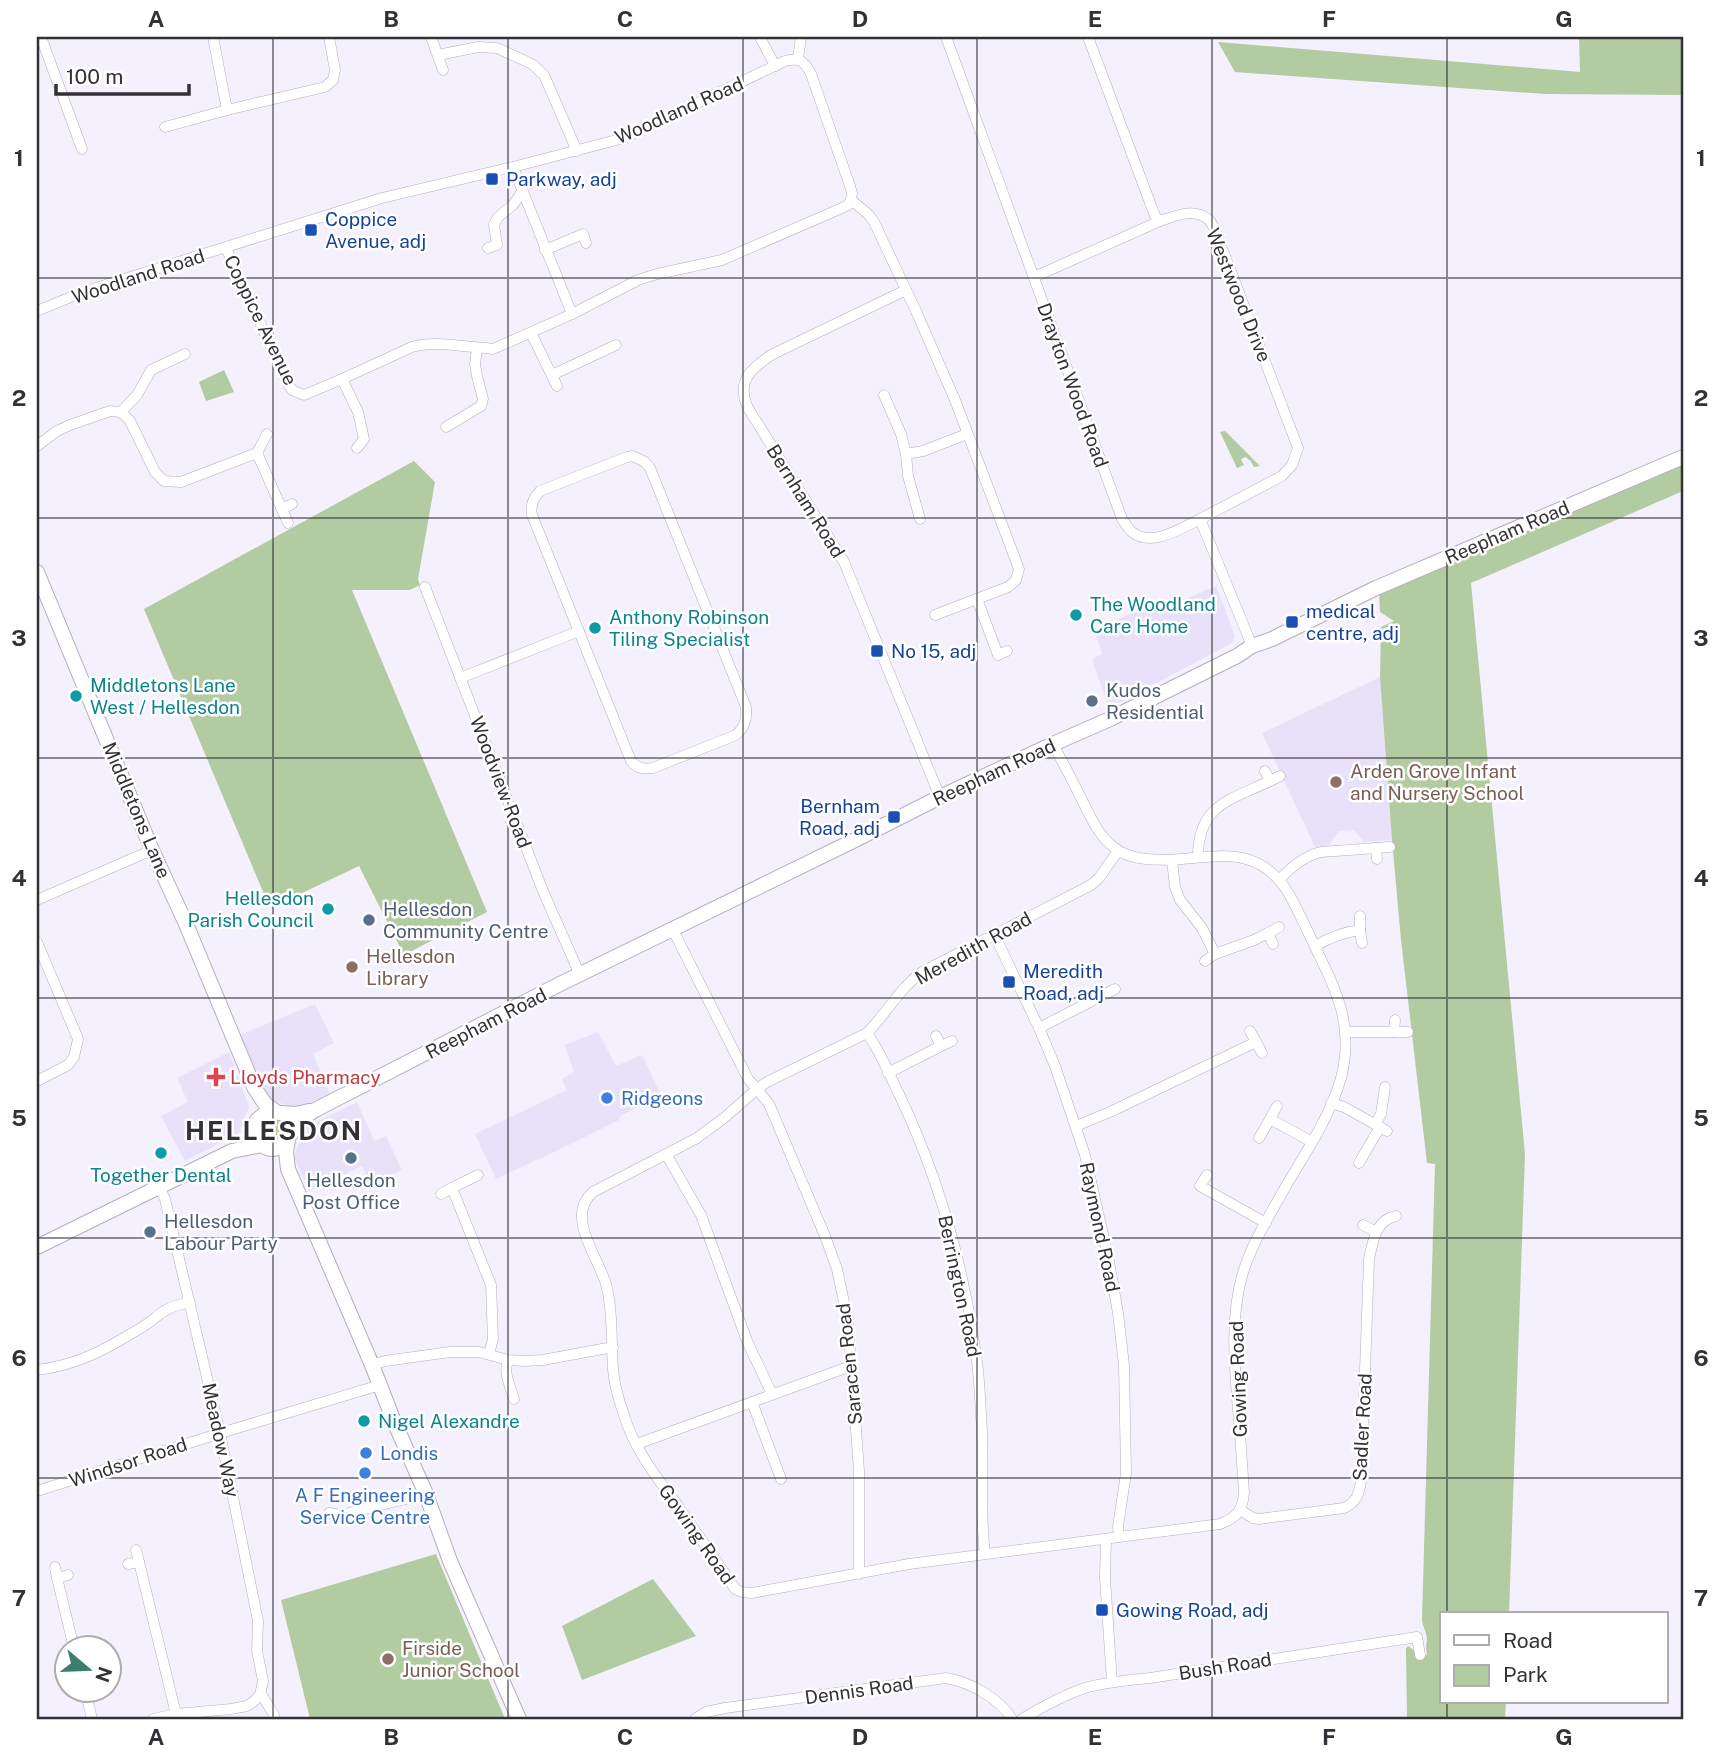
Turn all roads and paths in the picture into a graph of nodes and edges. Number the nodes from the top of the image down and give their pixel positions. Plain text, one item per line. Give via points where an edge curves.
1 (41, 37) edge
2 (214, 37) edge
3 (329, 37) edge
4 (431, 37) edge
5 (760, 37) edge
6 (801, 37) edge
7 (946, 37) edge
8 (1088, 37) edge
9 (438, 55) junction
10 (798, 59) junction
11 (775, 66) junction
12 (443, 70) dead end
13 (227, 110) junction
14 (165, 127) dead end
15 (82, 149) dead end
16 (577, 151) junction
17 (513, 167) junction
18 (522, 192) junction
19 (852, 200) junction
20 (1160, 221) junction
21 (582, 234) dead end
22 (226, 248) junction
23 (488, 248) dead end
24 (545, 250) junction
25 (1034, 277) junction
26 (906, 290) junction
27 (37, 311) edge
28 (572, 314) junction
29 (531, 333) junction
30 (616, 345) dead end
31 (477, 348) junction
32 (185, 354) dead end
33 (552, 375) junction
34 (342, 379) junction
35 (557, 386) dead end
36 (884, 395) dead end
37 (121, 412) junction
38 (446, 427) dead end
39 (267, 434) dead end
40 (967, 434) junction
41 (364, 442) dead end
42 (37, 446) edge
43 (257, 453) junction
44 (906, 454) junction
45 (1683, 457) edge
46 (292, 504) dead end
47 (282, 509) junction
48 (1200, 519) junction
49 (920, 520) dead end
50 (288, 523) dead end
51 (37, 572) edge
52 (425, 587) dead end
53 (977, 600) junction
54 (935, 615) dead end
55 (579, 632) junction
56 (1252, 646) junction
57 (1007, 651) dead end
58 (460, 678) junction
59 (1053, 744) junction
60 (1272, 776) dead end
61 (940, 797) junction
62 (1390, 847) dead end
63 (152, 850) junction
64 (1118, 851) junction
65 (1198, 857) junction
66 (1172, 859) junction
67 (1279, 880) junction
68 (37, 900) edge
69 (1360, 916) dead end
70 (1279, 928) dead end
71 (673, 930) junction
72 (1360, 930) junction
73 (1268, 933) junction
74 (995, 934) junction
75 (37, 942) edge
76 (1362, 943) dead end
77 (1273, 944) dead end
78 (1315, 946) junction
79 (1215, 954) junction
80 (1205, 961) dead end
81 (580, 975) junction
82 (1115, 989) dead end
83 (1395, 1020) dead end
84 (1039, 1028) junction
85 (1250, 1031) dead end
86 (1345, 1032) junction
87 (1394, 1032) junction
88 (1408, 1032) dead end
89 (867, 1033) junction
90 (936, 1036) dead end
91 (952, 1041) dead end
92 (1256, 1042) junction
93 (941, 1046) junction
94 (1262, 1053) dead end
95 (888, 1073) junction
96 (37, 1081) edge
97 (254, 1087) junction
98 (1385, 1087) dead end
99 (757, 1089) junction
100 (1331, 1103) junction
101 (1277, 1106) dead end
102 (315, 1110) junction
103 (278, 1112) junction
104 (1270, 1119) junction
105 (255, 1123) junction
106 (1076, 1126) junction
107 (1380, 1127) junction
108 (289, 1137) junction
109 (1259, 1138) dead end
110 (1312, 1142) junction
111 (265, 1147) junction
112 (232, 1152) junction
113 (666, 1154) junction
114 (1359, 1163) dead end
115 (288, 1170) junction
116 (478, 1175) dead end
117 (1207, 1175) dead end
118 (1200, 1186) junction
119 (159, 1187) junction
120 (452, 1188) junction
121 (440, 1194) dead end
122 (1195, 1197) dead end
123 (1396, 1216) dead end
124 (1266, 1223) junction
125 (1363, 1225) dead end
126 (1376, 1232) junction
127 (37, 1247) edge
128 (190, 1301) junction
129 (612, 1347) junction
130 (489, 1354) junction
131 (508, 1360) junction
132 (372, 1365) junction
133 (851, 1366) junction
134 (37, 1370) edge
135 (380, 1385) junction
136 (772, 1394) junction
137 (514, 1399) dead end
138 (752, 1402) junction
139 (220, 1433) junction
140 (637, 1444) junction
141 (781, 1479) dead end
142 (37, 1491) edge
143 (426, 1494) junction
144 (1240, 1510) junction
145 (328, 1513) dead end
146 (1119, 1537) junction
147 (1106, 1539) junction
148 (136, 1550) dead end
149 (985, 1554) junction
150 (859, 1574) junction
151 (68, 1575) dead end
152 (72, 1634) edge
153 (1420, 1655) dead end
154 (1112, 1682) junction
155 (260, 1695) junction
156 (176, 1714) junction
157 (274, 1715) dead end
158 (153, 1719) edge
159 (519, 1719) edge
160 (695, 1719) edge
161 (1012, 1719) edge
162 (1022, 1719) edge

1 - 15 street
2 - 13 street
3 - 13 street via 335,70 334,80 325,87
4 - 9 street
5 - 11 street
6 - 10 street
7 - 25 street, Drayton Wood Road
8 - 20 street
9 - 12 street
9 - 16 street via 497,48 532,64 544,75
10 - 11 street, Woodland Road
10 - 19 street via 811,75
11 - 16 street, Woodland Road via 624,138
13 - 14 street
16 - 17 street, Woodland Road
17 - 18 street
17 - 22 street, Woodland Road via 382,198
18 - 23 street via 498,217 494,225 497,245
18 - 24 street
19 - 26 street via 874,222
19 - 28 street, Coppice Avenue via 722,260 638,280
20 - 25 street
20 - 48 street, Westwood Drive via 1186,212 1209,220 1298,448 1292,466 1282,476
21 - 24 street
22 - 27 street, Woodland Road
22 - 34 street, Coppice Avenue via 292,390 304,395
24 - 28 street
25 - 48 street, Drayton Wood Road via 1122,519 1134,534 1153,538
26 - 40 street
26 - 61 street, Bernham Road via 771,355 744,382 743,396 844,562
28 - 29 street, Coppice Avenue
29 - 31 street, Coppice Avenue via 494,349
29 - 33 street
30 - 33 street
31 - 34 street, Coppice Avenue via 423,344
31 - 38 street via 475,363 484,399 481,406
32 - 37 street via 151,370
33 - 35 street
34 - 41 street via 358,412
36 - 44 street
37 - 42 street via 110,411 70,425
37 - 43 street via 164,481 181,482
39 - 43 street
40 - 44 street
40 - 53 street via 1018,569 1016,580 1008,587
43 - 47 street
44 - 49 street
45 - 56 street, Reepham Road
46 - 47 street
47 - 50 street
48 - 56 street
51 - 63 street, Middletons Lane
52 - 58 street, Woodview Road
53 - 54 street
53 - 57 street via 998,655
55 - 55 street via 532,515 532,502 540,491 627,457 639,458 650,468 746,707 744,725 736,735 653,768 634,765
55 - 58 street
56 - 59 street, Reepham Road
58 - 81 street, Woodview Road via 542,891
59 - 61 street, Reepham Road
59 - 64 street via 1094,825
60 - 65 street via 1210,814 1200,831
61 - 71 street, Reepham Road
62 - 67 street via 1377,854 1311,854
63 - 68 street
63 - 97 street, Middletons Lane
64 - 66 street via 1147,859
64 - 74 street, Meredith Road via 1091,885
65 - 66 street
65 - 67 street via 1243,858 1268,869
66 - 79 street via 1180,900
67 - 78 street, Gowing Road
69 - 72 street
70 - 73 street
71 - 81 street, Reepham Road
71 - 99 street
72 - 76 street
72 - 78 street
73 - 77 street
73 - 79 street
74 - 84 street, Raymond Road
74 - 89 street, Meredith Road via 911,979
75 - 96 street via 78,1039 68,1065
78 - 86 street, Gowing Road via 1337,992
79 - 80 street
81 - 102 street, Reepham Road
82 - 84 street
83 - 87 street
84 - 106 street, Raymond Road
85 - 92 street
86 - 87 street
86 - 100 street, Gowing Road via 1342,1075
87 - 88 street
89 - 95 street, Berrington Road
89 - 99 street, Meredith Road
90 - 93 street
91 - 93 street
92 - 94 street
92 - 106 street via 1195,1072 1187,1069 1164,1080 1163,1087
93 - 95 street
95 - 149 street, Berrington Road via 937,1189 968,1305 982,1420
97 - 103 street, Middletons Lane via 265,1104
97 - 105 street, Middletons Lane
98 - 107 street
99 - 113 street, Gowing Road via 697,1138
99 - 133 street, Saracen Road via 769,1104 837,1269
100 - 107 street
100 - 110 street, Gowing Road
101 - 104 street
102 - 103 street, Reepham Road
102 - 108 street, Reepham Road
103 - 105 street, Reepham Road via 267,1112
103 - 108 street via 289,1121
104 - 109 street
104 - 110 street
105 - 111 street via 254,1135
105 - 112 street, Reepham Road
106 - 146 street, Raymond Road via 1108,1255 1124,1365 1126,1474
107 - 114 street
108 - 111 street, Reepham Road via 276,1148
108 - 115 street
110 - 124 street, Gowing Road
111 - 112 street, Reepham Road
111 - 115 street
112 - 119 street, Reepham Road
113 - 129 street, Gowing Road via 603,1185 587,1197 583,1207 582,1228 608,1292
113 - 136 street via 701,1215 747,1341
115 - 132 street
116 - 120 street
117 - 118 street
118 - 122 street
118 - 124 street
119 - 127 street, Reepham Road
119 - 128 street, Meadow Way
120 - 121 street
120 - 130 street via 491,1285 493,1339
123 - 126 street via 1381,1223
124 - 144 street, Gowing Road via 1251,1250 1236,1301 1234,1358 1244,1493
125 - 126 street
126 - 144 street, Sadler Road via 1369,1259 1361,1481 1356,1500 1344,1507 1259,1519
128 - 134 street via 163,1311 83,1360
128 - 139 street, Meadow Way
129 - 131 street via 543,1360
129 - 140 street, Gowing Road via 624,1418
130 - 131 street
130 - 132 street via 450,1352
131 - 137 street
132 - 135 street
133 - 136 street
133 - 150 street, Saracen Road via 859,1471
135 - 139 street, Windsor Road
135 - 143 street
136 - 138 street
138 - 140 street
138 - 141 street
139 - 142 street, Windsor Road
139 - 155 street, Meadow Way via 258,1621
140 - 150 street, Gowing Road via 736,1589 752,1593
143 - 145 street
143 - 159 street
144 - 146 street, Gowing Road via 1220,1524
146 - 147 street, Gowing Road
147 - 149 street, Gowing Road
147 - 154 street
148 - 156 street via 134,1563
149 - 150 street, Gowing Road
151 - 152 street via 56,1572
153 - 154 street, Bush Road via 1417,1637
154 - 162 street, Bush Road via 1086,1688
155 - 156 street via 247,1706
155 - 157 street
156 - 158 street
160 - 161 street, Dennis Road via 725,1708 946,1678 982,1692

